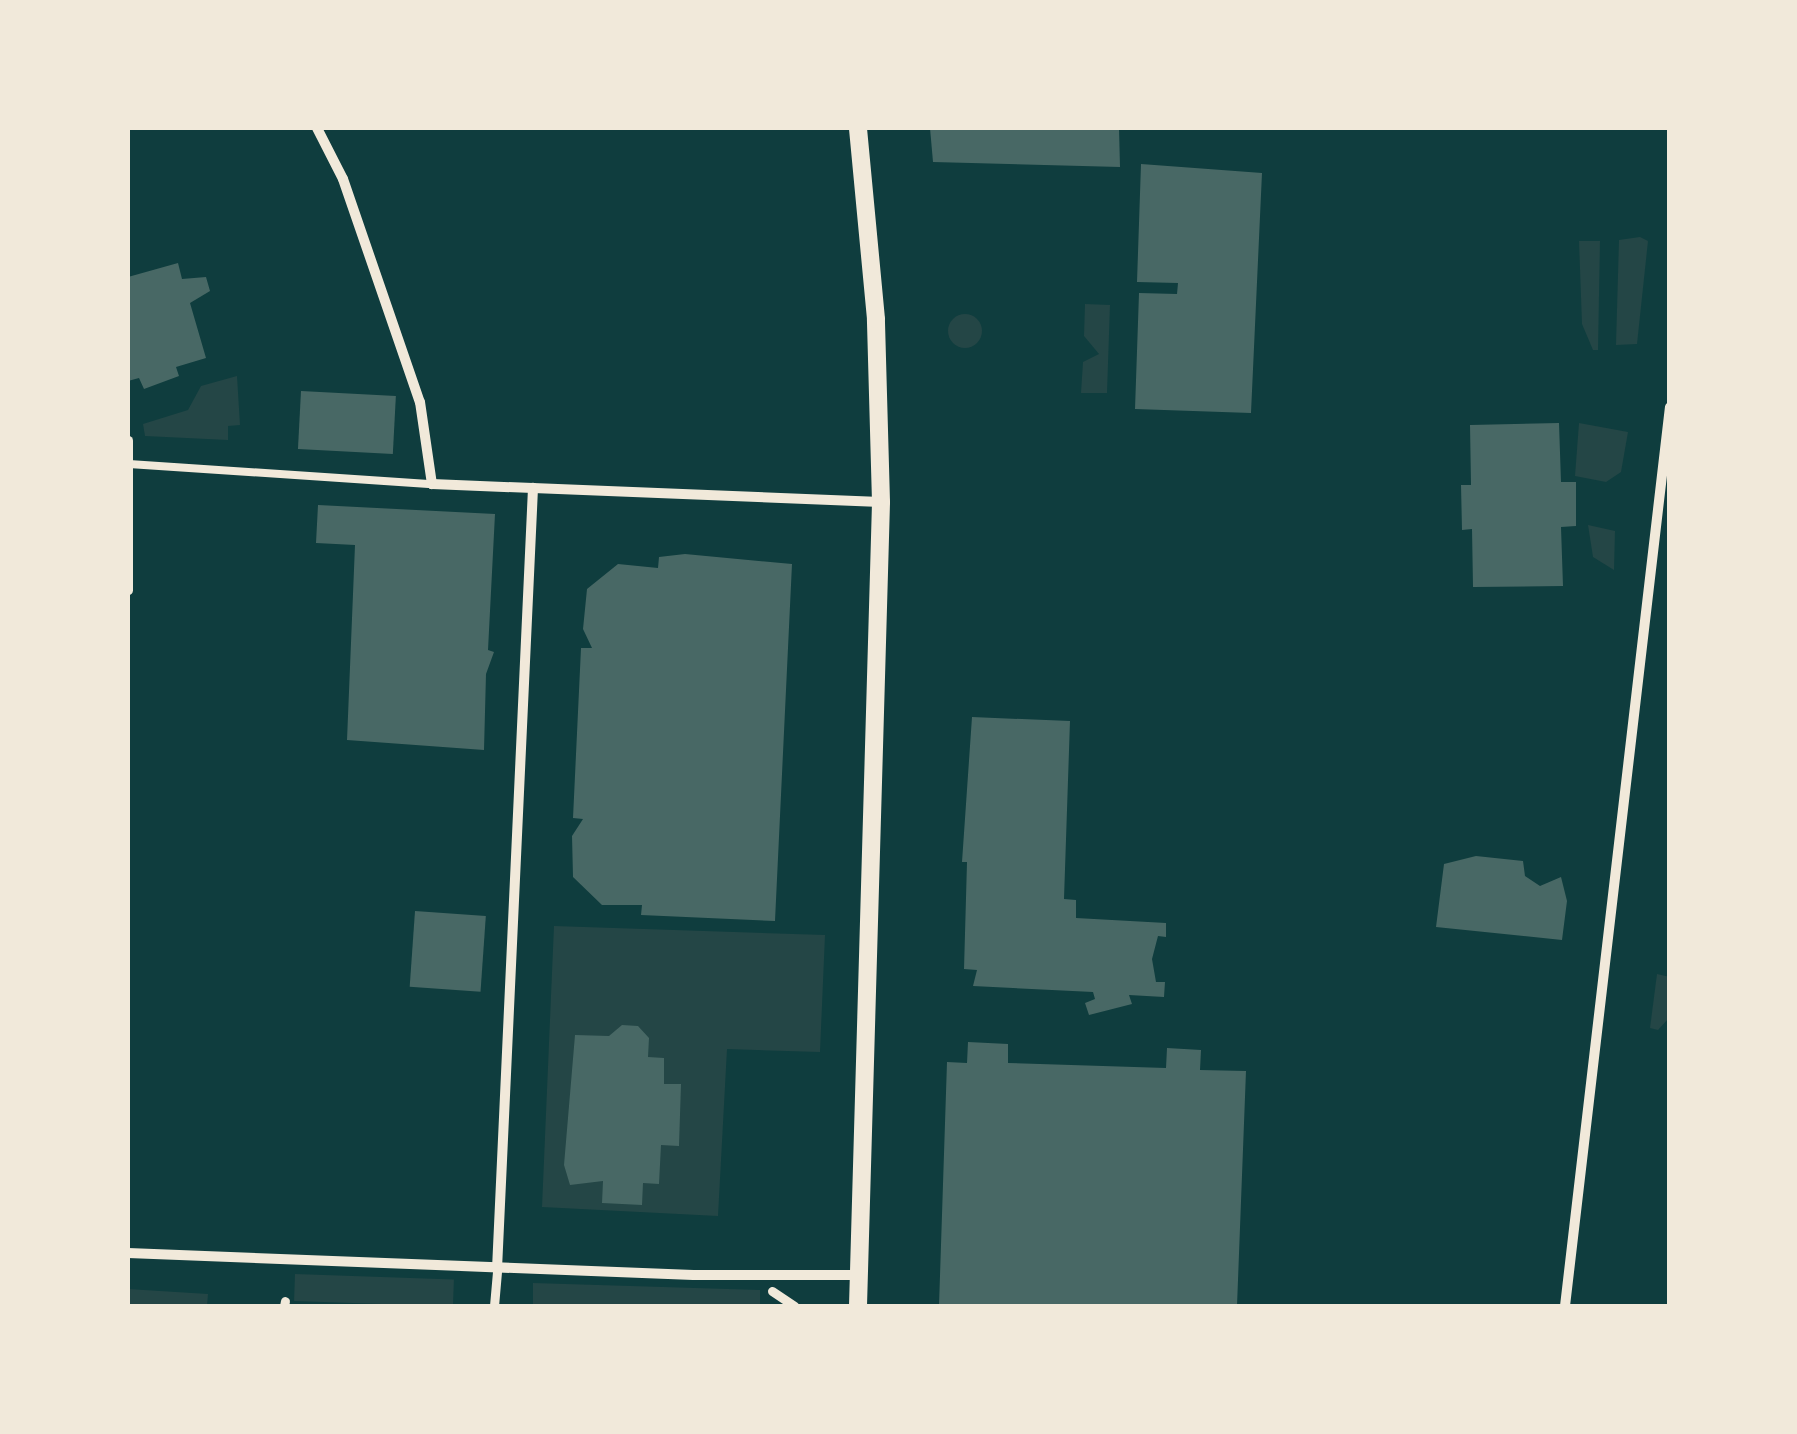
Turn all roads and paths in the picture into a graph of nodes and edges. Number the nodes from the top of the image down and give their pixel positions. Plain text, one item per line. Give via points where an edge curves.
1 (316, 128) edge
2 (858, 128) edge
3 (1670, 407) edge
4 (128, 440) edge
5 (128, 464) edge
6 (432, 484) junction
7 (128, 485) edge
8 (533, 488) junction
9 (881, 502) junction
10 (128, 590) edge
11 (128, 1253) edge
12 (497, 1269) junction
13 (859, 1275) junction
14 (772, 1291) dead end
15 (494, 1306) edge
16 (794, 1306) edge
17 (858, 1306) edge
18 (1565, 1306) edge

1 - 6 street via 344,179 420,402
2 - 9 street via 876,319
3 - 18 street
4 - 5 street
5 - 6 lane
5 - 7 street
6 - 8 street
7 - 10 street
8 - 9 street
8 - 12 street
9 - 13 street
11 - 12 street
12 - 13 street
12 - 15 street
13 - 17 street
14 - 16 street

